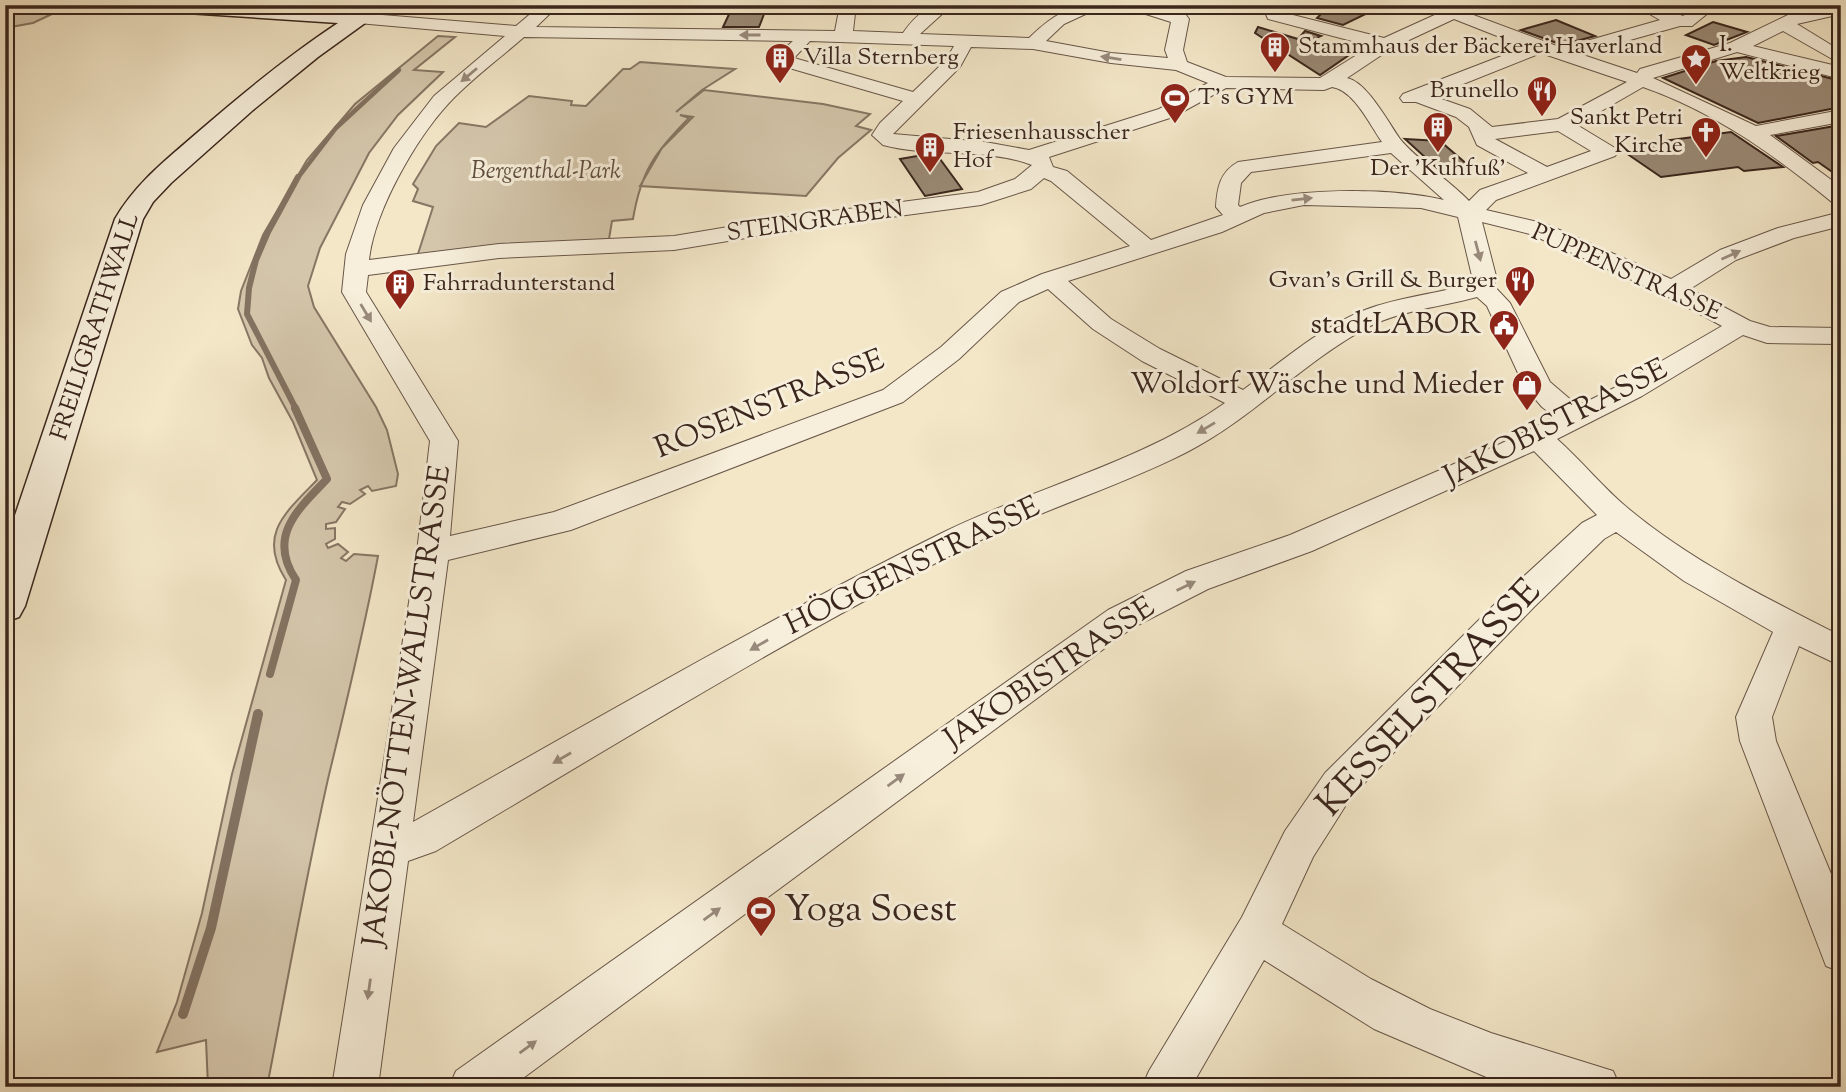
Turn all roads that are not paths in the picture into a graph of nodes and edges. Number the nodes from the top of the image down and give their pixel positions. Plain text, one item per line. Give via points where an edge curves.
1 (156, 5) edge
2 (380, 5) edge
3 (551, 5) edge
4 (848, 5) edge
5 (944, 5) edge
6 (1097, 5) edge
7 (1136, 5) edge
8 (1198, 5) edge
9 (1436, 5) edge
10 (1479, 5) edge
11 (1642, 5) edge
12 (1710, 5) edge
13 (1271, 6) edge
14 (1840, 8) edge
15 (1463, 9) edge
16 (358, 18) junction
17 (1180, 19) junction
18 (1677, 21) junction
19 (1495, 23) junction
20 (1783, 23) junction
21 (522, 32) junction
22 (803, 36) junction
23 (843, 36) junction
24 (909, 38) junction
25 (966, 40) junction
26 (1033, 44) junction
27 (1386, 44) junction
28 (1541, 47) junction
29 (1736, 47) junction
30 (1561, 54) junction
31 (1841, 59) edge
32 (1179, 65) junction
33 (1841, 73) edge
34 (1640, 80) junction
35 (1331, 81) junction
36 (1223, 82) junction
37 (916, 99) junction
38 (1841, 116) edge
39 (1562, 125) junction
40 (1754, 132) junction
41 (1482, 133) junction
42 (1395, 146) junction
43 (1036, 163) junction
44 (1547, 175) junction
45 (1841, 198) edge
46 (1469, 214) junction
47 (1236, 215) junction
48 (1841, 219) edge
49 (1147, 247) junction
50 (356, 269) junction
51 (1051, 279) junction
52 (1480, 288) junction
53 (1672, 289) junction
54 (1741, 326) junction
55 (1841, 336) edge
56 (1245, 402) junction
57 (1576, 418) junction
58 (1536, 438) junction
59 (1618, 516) junction
60 (433, 552) junction
61 (5, 606) edge
62 (1793, 627) junction
63 (1841, 652) edge
64 (390, 849) junction
65 (1257, 932) junction
66 (1841, 951) edge
67 (355, 1087) edge
68 (472, 1087) edge
69 (1165, 1087) edge
70 (1597, 1087) edge

1 - 16 street
2 - 16 street, FREILIGRATHWALL
3 - 21 street, JAKOBI-NÖTTEN-WALLSTRASSE
4 - 23 street
5 - 24 street
6 - 26 street via 1058,20
7 - 17 street
8 - 17 street
9 - 15 street
10 - 19 street
11 - 18 street
12 - 18 street via 1686,22
13 - 27 street via 1274,15
14 - 20 street
15 - 19 street
15 - 27 street
16 - 21 street
16 - 61 street, FREILIGRATHWALL via 262,88 137,203
17 - 32 street via 1174,50
18 - 30 street
19 - 28 street
20 - 29 street
20 - 31 street
22 -> 21 street
21 -> 50 street, JAKOBI-NÖTTEN-WALLSTRASSE via 441,100 401,152 374,205
22 - 23 street
22 - 37 street via 785,61
23 - 24 street
24 - 25 street
25 - 26 street
25 - 37 street via 954,63
32 -> 26 street
27 - 35 street
28 - 30 street
28 - 41 street via 1413,97 1470,116
29 - 33 street
29 - 34 street via 1647,73
30 - 34 street
32 - 36 street
34 - 39 street
34 - 40 street
35 - 36 street
35 - 42 street via 1346,83
36 - 43 street, STEINGRABEN via 1166,113
37 - 43 street via 882,135 890,141 985,148
38 - 40 street
39 - 41 street
39 - 44 street via 1608,152
40 - 45 street
41 - 44 street via 1485,141
42 - 46 street
42 - 47 street via 1245,166 1234,172 1228,186 1227,207
43 - 49 street via 1059,176
43 - 50 street, STEINGRABEN via 1023,184 981,198 798,214 674,243 499,251
44 - 46 street via 1488,195
47 -> 46 street, ROSENSTRASSE via 1281,202 1325,198 1421,201
46 -> 52 street via 1484,275
46 - 53 street, PUPPENSTRASSE via 1538,229
47 - 49 street, ROSENSTRASSE via 1214,227
53 -> 48 street via 1728,255
49 - 51 street, ROSENSTRASSE
50 -> 60 street, JAKOBI-NÖTTEN-WALLSTRASSE via 354,292 444,442
51 - 56 street via 1102,324 1151,355
51 - 60 street, ROSENSTRASSE via 1010,297 950,353 893,396 560,522
52 - 56 street, HÖGGENSTRASSE via 1362,320
52 - 57 street via 1497,303 1538,386
53 - 54 street, PUPPENSTRASSE
54 - 55 street via 1767,335
54 - 57 street, JAKOBISTRASSE
56 -> 64 street, HÖGGENSTRASSE via 1183,442 960,537 763,642 422,838
57 - 58 street, JAKOBISTRASSE
58 - 59 street
68 -> 58 street, JAKOBISTRASSE via 1120,619 1197,580 1334,530
59 - 62 street via 1667,554
59 - 65 street, KESSELSTRASSE via 1592,531 1522,598 1338,785 1299,844
60 - 64 street, JAKOBI-NÖTTEN-WALLSTRASSE
62 - 63 street
62 - 66 street via 1754,717 1758,741
64 -> 67 street, JAKOBI-NÖTTEN-WALLSTRASSE
65 - 69 street, KESSELSTRASSE
65 - 70 street via 1388,1012 1452,1041

